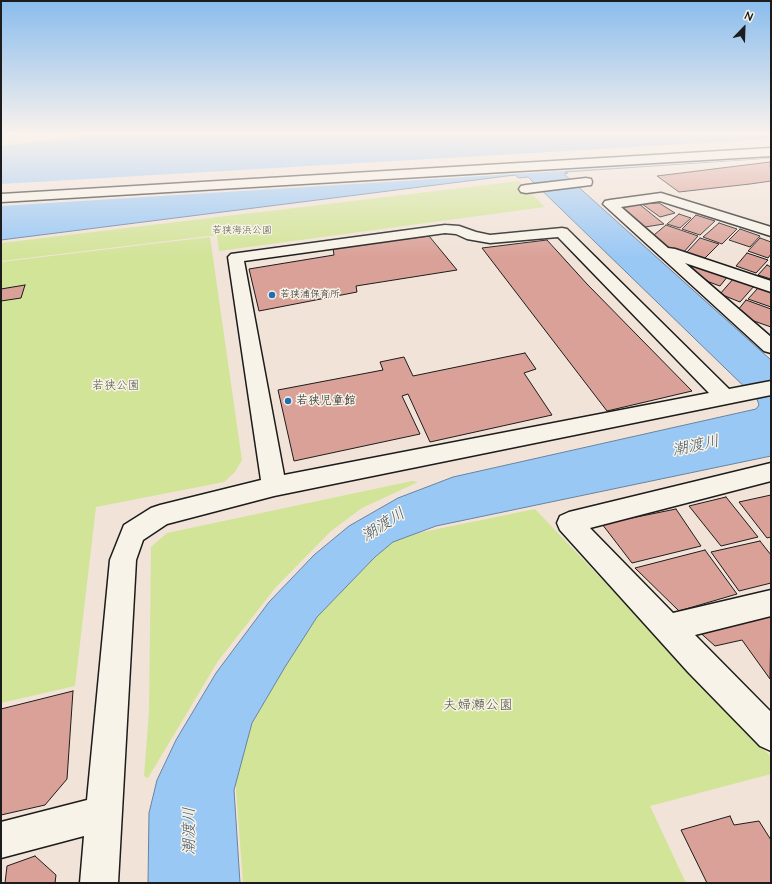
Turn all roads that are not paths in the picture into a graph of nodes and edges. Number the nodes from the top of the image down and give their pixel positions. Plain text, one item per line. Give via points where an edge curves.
1 (248, 174) edge
2 (398, 174) edge
3 (586, 182) dead end
4 (1, 189) edge
5 (526, 189) dead end
6 (1, 198) edge
7 (771, 232) edge
8 (660, 248) junction
9 (771, 287) edge
10 (771, 348) edge
11 (771, 388) edge
12 (724, 396) junction
13 (771, 472) edge
14 (274, 486) junction
15 (771, 603) edge
16 (668, 628) junction
17 (771, 735) edge
18 (103, 813) junction
19 (1, 840) edge
20 (99, 883) edge

1 - 4 street
2 - 6 street
3 - 5 street
7 - 8 street via 661,197 610,204
8 - 9 street
8 - 10 street
11 - 12 street
12 - 14 street
12 - 14 street via 562,232 490,239 472,236 459,230 445,229 236,257
13 - 16 street via 569,523
14 - 18 street via 160,515 132,533 123,560
15 - 16 street
16 - 17 street
18 - 19 street
18 - 20 street

